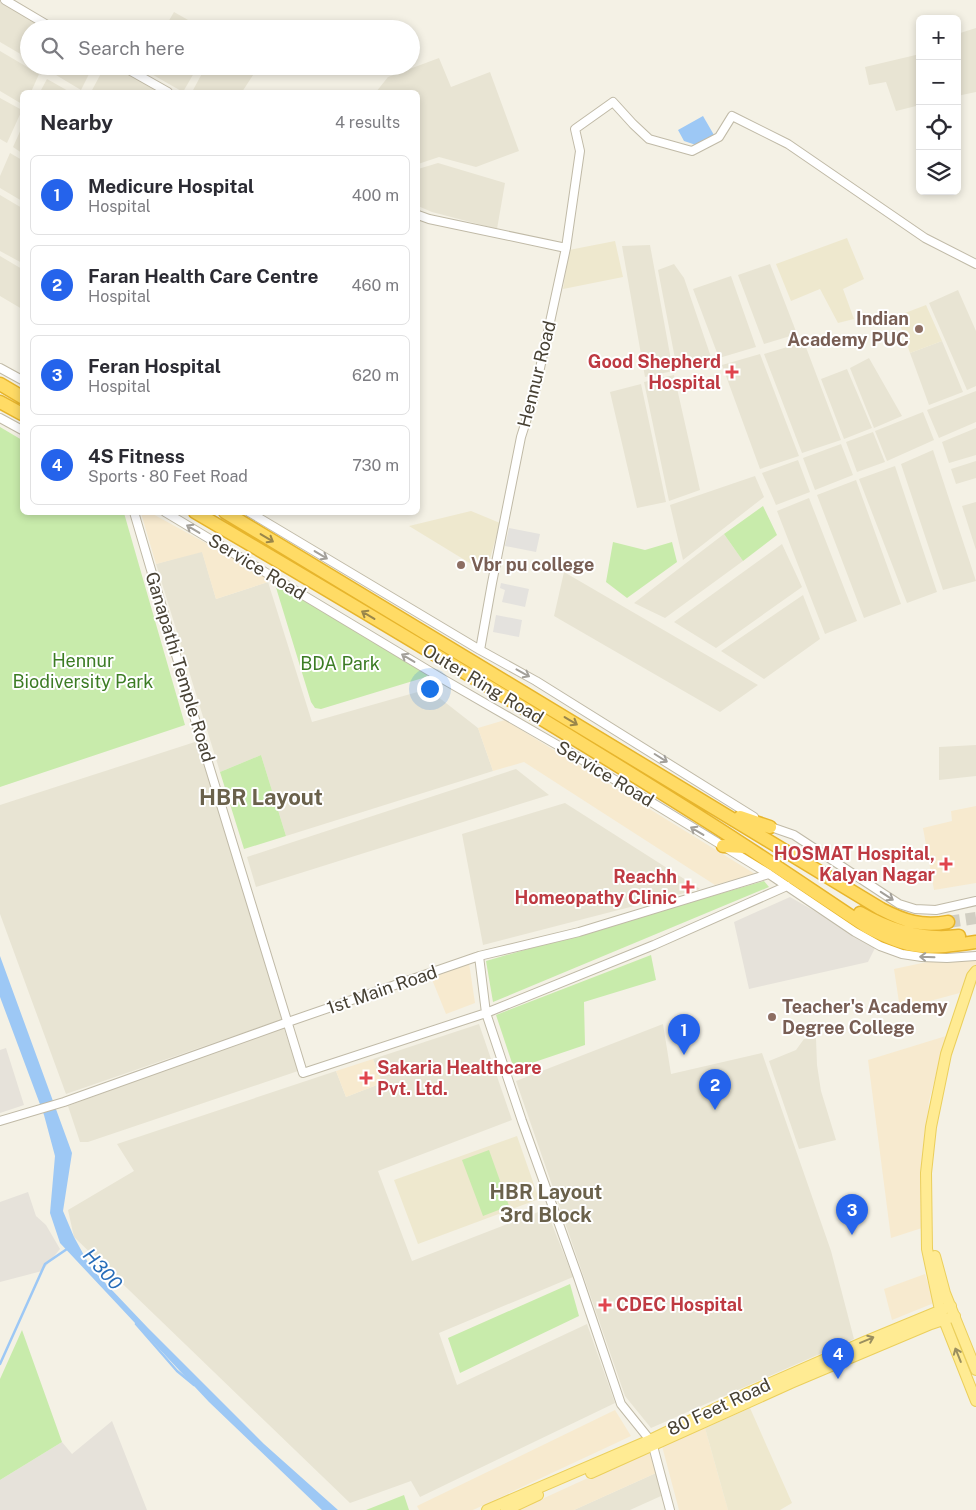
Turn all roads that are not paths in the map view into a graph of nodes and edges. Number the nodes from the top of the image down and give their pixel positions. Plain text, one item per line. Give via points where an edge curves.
1 (5, 0) edge
2 (39, 20) edge
3 (138, 75) edge
4 (164, 90) edge
5 (420, 216) edge
6 (566, 248) junction
7 (976, 264) edge
8 (0, 368) edge
9 (20, 379) edge
10 (0, 384) edge
11 (20, 396) edge
12 (0, 402) edge
13 (20, 413) edge
14 (0, 418) edge
15 (20, 429) edge
16 (135, 515) edge
17 (170, 515) edge
18 (200, 515) edge
19 (230, 515) edge
20 (254, 515) edge
21 (480, 650) junction
22 (719, 810) junction
23 (770, 827) junction
24 (723, 846) junction
25 (746, 847) junction
26 (767, 861) junction
27 (769, 874) junction
28 (787, 886) junction
29 (976, 901) edge
30 (948, 922) tunnel mouth
31 (976, 933) edge
32 (976, 942) edge
33 (479, 956) junction
34 (976, 956) edge
35 (976, 971) edge
36 (976, 986) edge
37 (486, 1014) junction
38 (288, 1022) junction
39 (0, 1121) edge
40 (947, 1313) junction
41 (976, 1370) edge
42 (976, 1400) edge
43 (651, 1443) junction
44 (487, 1510) edge
45 (506, 1510) edge
46 (670, 1510) edge

1 - 2 street
3 - 4 street
5 - 6 street
6 - 7 street, Hennur Road via 580,151 576,129 613,102 648,139 692,151 719,137 732,116 788,144 925,238
6 - 21 street, Hennur Road via 534,396 521,436
8 - 9 street
10 - 11 highway
12 - 13 highway
14 - 15 street
16 - 38 street, Ganapathi Temple Road
24 -> 17 street, Service Road
25 -> 18 highway, Outer Ring Road via 595,751
19 -> 22 highway, Outer Ring Road
20 -> 21 street
21 -> 23 street via 536,681
22 - 23 highway
22 - 30 highway via 880,909 915,923 933,925
23 -> 29 street via 794,835 899,904 936,910
24 - 25 highway
24 - 27 street, Service Road
25 - 26 highway, Outer Ring Road
26 - 31 highway via 772,860 898,932 945,938
26 - 32 highway via 867,927 896,941 924,947
27 - 28 street, Service Road
27 - 33 street, 1st Main Road via 579,932
34 -> 28 street, Service Road via 922,957 880,946
28 - 37 street
33 - 37 street
33 - 38 street, 1st Main Road
35 - 40 main road via 946,1054 926,1173 927,1249
36 - 40 main road via 951,1051 935,1127 932,1228
37 - 38 street, Ganapathi Temple Road via 303,1073
37 - 43 street via 621,1404
38 - 39 street, 1st Main Road via 64,1102
40 - 41 main road
42 -> 40 main road
40 - 43 main road, 80 Feet Road
43 - 44 main road, 80 Feet Road
43 - 45 main road, 80 Feet Road
43 - 46 street

